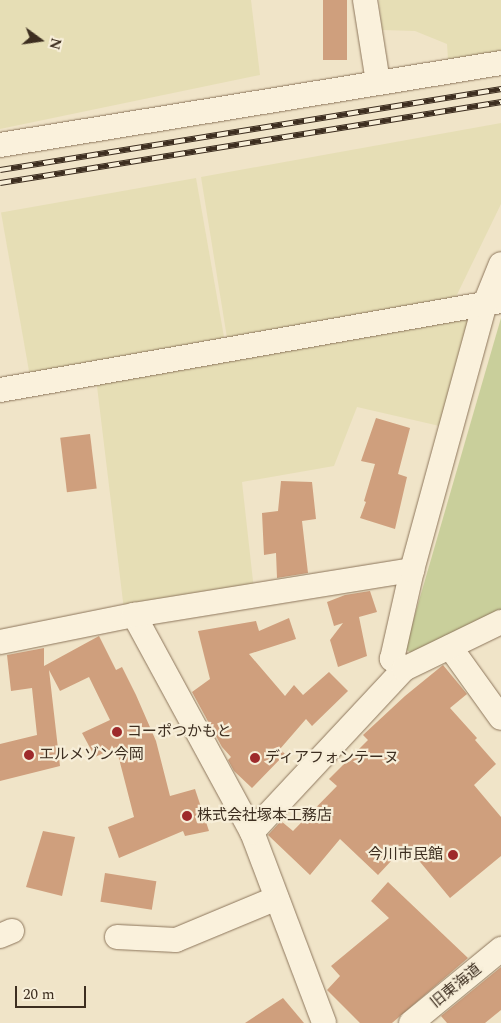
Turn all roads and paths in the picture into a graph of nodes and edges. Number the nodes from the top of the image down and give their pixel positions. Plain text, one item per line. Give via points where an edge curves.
1 (365, 0) edge
2 (501, 63) edge
3 (378, 82) junction
4 (0, 145) edge
5 (501, 264) edge
6 (493, 303) edge
7 (0, 390) edge
8 (412, 570) junction
9 (134, 615) junction
10 (501, 622) edge
11 (0, 642) edge
12 (450, 647) junction
13 (404, 670) junction
14 (501, 718) edge
15 (252, 832) junction
16 (277, 898) junction
17 (118, 936) dead end
18 (501, 949) edge
19 (324, 1023) edge
20 (411, 1023) edge

1 - 3 street
2 - 3 street
3 - 4 street
5 - 6 street
6 - 7 street
6 - 8 street
8 - 9 street
8 - 13 street via 392,659
9 - 11 street
9 - 15 street
10 - 12 street
12 - 13 street
12 - 14 street
13 - 15 street
15 - 16 street
16 - 17 street via 176,940
16 - 19 street
18 - 20 street, 旧東海道

